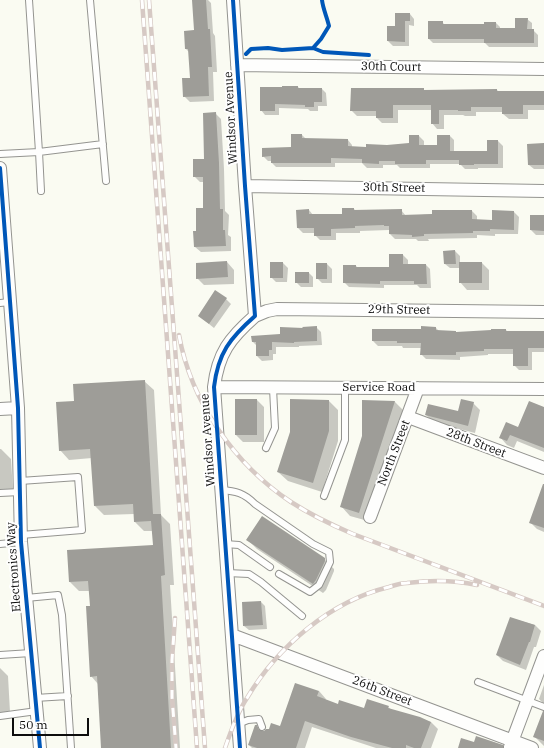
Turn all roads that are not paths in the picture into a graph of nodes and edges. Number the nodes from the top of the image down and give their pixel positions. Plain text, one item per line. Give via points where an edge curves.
1 (28, 0) edge
2 (90, 0) edge
3 (233, 0) edge
4 (237, 65) junction
5 (544, 69) edge
6 (103, 144) junction
7 (39, 152) junction
8 (0, 154) edge
9 (0, 168) edge
10 (106, 181) dead end
11 (245, 186) junction
12 (40, 191) dead end
13 (544, 191) edge
14 (4, 268) edge
15 (5, 303) edge
16 (544, 312) edge
17 (255, 316) junction
18 (214, 387) junction
19 (273, 388) junction
20 (345, 388) junction
21 (418, 388) junction
22 (544, 389) edge
23 (18, 408) junction
24 (0, 409) edge
25 (408, 417) junction
26 (266, 448) dead end
27 (544, 468) edge
28 (20, 486) junction
29 (221, 490) junction
30 (0, 493) edge
31 (324, 496) dead end
32 (370, 517) dead end
33 (21, 538) junction
34 (0, 544) edge
35 (225, 544) junction
36 (270, 567) dead end
37 (227, 573) junction
38 (278, 574) dead end
39 (26, 598) junction
40 (302, 616) dead end
41 (232, 635) junction
42 (31, 653) junction
43 (0, 655) edge
44 (544, 656) edge
45 (478, 682) dead end
46 (68, 696) junction
47 (35, 698) junction
48 (527, 701) junction
49 (544, 707) edge
50 (36, 711) junction
51 (0, 716) edge
52 (238, 724) junction
53 (262, 727) dead end
54 (511, 744) edge
55 (40, 748) edge
56 (71, 748) edge
57 (240, 748) edge
58 (532, 748) edge

1 - 7 lane
2 - 6 lane
3 - 4 street, Windsor Avenue
4 - 5 street, 30th Court
4 - 11 street, Windsor Avenue
6 - 7 lane
6 - 10 lane
7 - 8 lane
7 - 12 lane
9 - 14 street, Electronics Way
11 - 13 street, 30th Street
11 - 17 street, Windsor Avenue
14 - 15 street, Electronics Way
15 - 23 street, Electronics Way
16 - 17 street, 29th Street via 277,309
17 - 18 street, Windsor Avenue via 240,329 225,350 218,365
18 - 19 street, Service Road
18 - 29 street, Windsor Avenue
19 - 20 street, Service Road
19 - 26 lane via 275,428
20 - 21 street, Service Road
20 - 31 lane via 344,440
21 - 22 street, Service Road
21 - 25 street, North Street
23 - 24 street
23 - 28 street, Electronics Way
25 - 27 street, 28th Street
25 - 32 street, North Street
28 - 30 lane
28 - 33 street, Electronics Way
28 - 33 lane via 78,477 82,530
29 - 35 street, Windsor Avenue
29 - 38 lane via 234,491 248,497 313,544 329,552 330,562 319,585 310,592
33 - 34 lane
33 - 39 street, Electronics Way
35 - 36 lane via 239,545
35 - 37 street, Windsor Avenue
37 - 40 lane via 249,574
37 - 41 street, Windsor Avenue
39 - 42 street, Electronics Way
39 - 46 lane via 58,595 62,615
41 - 52 street, Windsor Avenue
41 - 54 street, 26th Street
42 - 43 lane
42 - 47 street, Electronics Way
44 - 48 street
45 - 48 lane
46 - 47 lane
46 - 56 lane
47 - 50 street, Electronics Way
48 - 49 lane
48 - 54 street
50 - 51 lane
50 - 55 street, Electronics Way
52 - 53 lane via 259,719
52 - 57 street, Windsor Avenue
54 - 58 street, 26th Street

